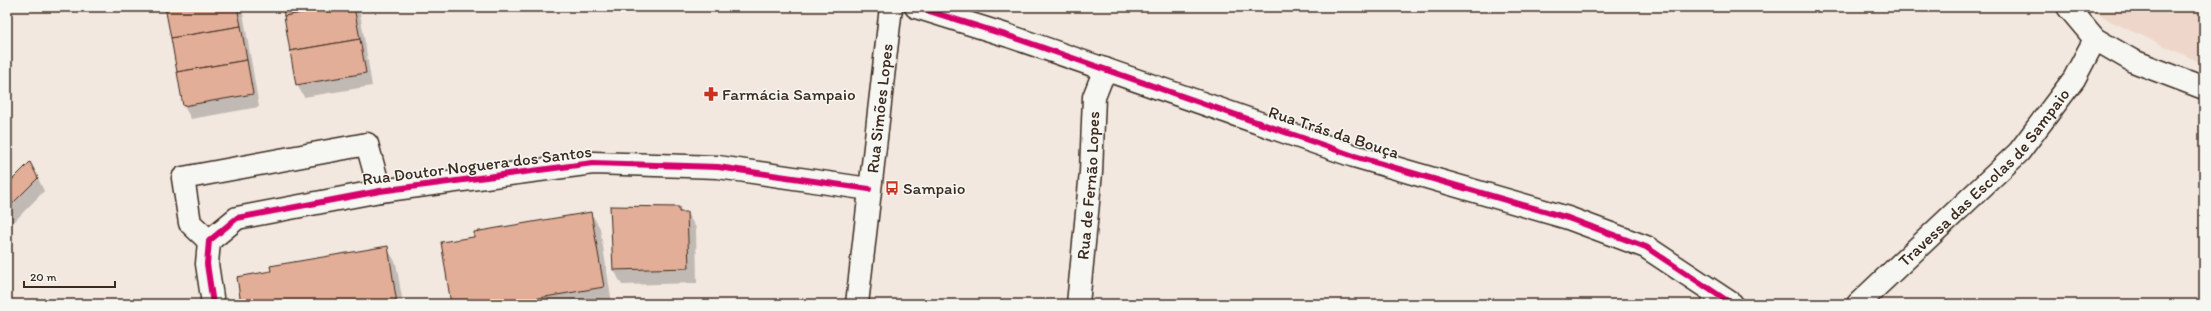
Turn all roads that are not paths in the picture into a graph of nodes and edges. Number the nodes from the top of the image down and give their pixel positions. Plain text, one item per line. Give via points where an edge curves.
1 (891, 7) edge
2 (916, 7) edge
3 (2068, 7) edge
4 (2095, 38) junction
5 (1105, 69) junction
6 (2204, 88) edge
7 (869, 189) junction
8 (380, 190) junction
9 (209, 242) junction
10 (213, 304) edge
11 (857, 304) edge
12 (1078, 304) edge
13 (1732, 304) edge
14 (1858, 304) edge

1 - 7 street, Rua Simões Lopes
2 - 5 street, Rua Trás da Bouça
3 - 4 street
4 - 6 street via 2133,61
4 - 14 street, Travessa das Escolas de Sampaio via 2074,79 2019,152
5 - 12 street, Rua de Fernão Lopes via 1094,97 1091,172
5 - 13 street, Rua Trás da Bouça via 1354,156 1568,218 1639,244
7 - 8 street, Rua Doutor Noguera dos Santos via 718,167 593,162
7 - 11 street, Rua Simões Lopes
8 - 9 street, Rua Doutor Noguera dos Santos via 237,218
8 - 9 street via 367,144 183,178 190,223
9 - 10 street via 206,264

